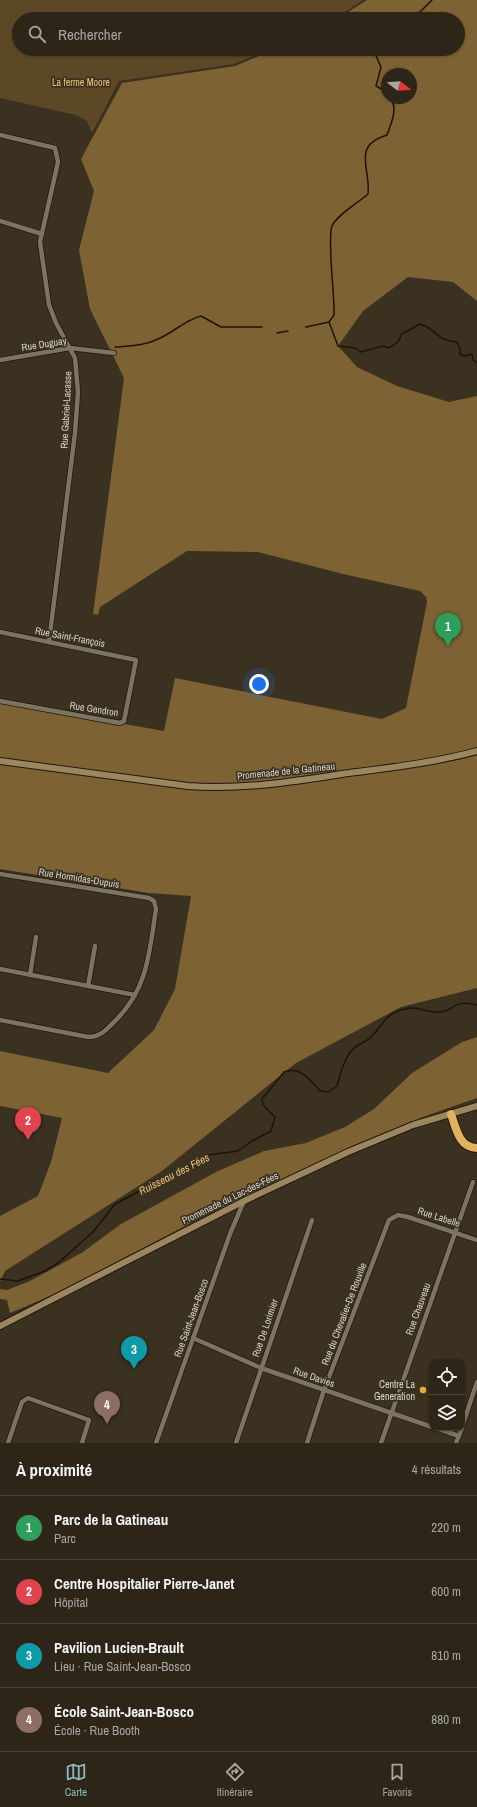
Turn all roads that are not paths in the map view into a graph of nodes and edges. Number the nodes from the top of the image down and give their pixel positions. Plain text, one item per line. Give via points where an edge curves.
1 (0, 135) edge
2 (0, 221) edge
3 (42, 234) junction
4 (70, 348) junction
5 (114, 353) dead end
6 (0, 360) edge
7 (0, 632) edge
8 (50, 642) junction
9 (136, 660) joint
10 (0, 701) edge
11 (477, 751) edge
12 (0, 761) edge
13 (0, 874) edge
14 (36, 937) dead end
15 (95, 946) dead end
16 (0, 969) edge
17 (30, 974) junction
18 (88, 986) junction
19 (135, 995) junction
20 (0, 1020) edge
21 (477, 1106) edge
22 (451, 1114) junction
23 (477, 1148) edge
24 (473, 1182) dead end
25 (244, 1201) junction
26 (394, 1216) joint
27 (312, 1220) dead end
28 (455, 1232) junction
29 (477, 1240) edge
30 (0, 1326) edge
31 (193, 1338) junction
32 (261, 1368) junction
33 (477, 1382) edge
34 (324, 1390) junction
35 (391, 1412) junction
36 (465, 1419) edge
37 (429, 1425) edge
38 (445, 1431) edge
39 (461, 1431) edge
40 (459, 1436) junction
41 (8, 1443) edge
42 (82, 1443) edge
43 (156, 1443) edge
44 (236, 1443) edge
45 (307, 1443) edge
46 (381, 1443) edge
47 (456, 1443) edge

1 - 3 street, Rue Gabriel-Lacasse via 55,148 58,162
2 - 3 street
3 - 4 street, Rue Gabriel-Lacasse via 41,249 49,305
4 - 5 street, Rue Duguay
4 - 6 street, Rue Duguay
4 - 8 street, Rue Gabriel-Lacasse via 77,363 76,416
7 - 8 street, Rue Saint-François
8 - 9 street, Rue Saint-François
9 - 10 street, Rue Gendron via 124,721 120,723
11 - 12 street, Promenade de la Gatineau via 428,762 267,785 225,787 188,786
13 - 19 street, Rue Hormidas-Dupuis via 149,898 154,901 156,909 147,967
14 - 17 street
15 - 18 street
16 - 17 street
17 - 18 street
18 - 19 street
19 - 20 street via 126,1010 96,1036 88,1037
21 - 22 street, Promenade du Lac-des-Fées
22 - 23 highway via 464,1144
22 - 25 street, Promenade du Lac-des-Fées via 413,1125
24 - 28 street, Rue Chauveau
25 - 30 street, Promenade du Lac-des-Fées
25 - 31 street, Rue Saint-Jean-Bosco
26 - 28 street, Rue Labelle via 408,1217
26 - 34 street, Rue du Chevalier-De Rouville via 388,1222
27 - 32 street, Rue De Lorimier
28 - 29 street, Rue Labelle
28 - 35 street, Rue Chauveau
31 - 32 street, Rue Davies
31 - 43 street, Rue Saint-Jean-Bosco
32 - 34 street, Rue Davies
32 - 44 street, Rue De Lorimier
33 - 36 street
34 - 35 street, Rue Davies
34 - 45 street, Rue du Chevalier-De Rouville
35 - 37 street, Rue Davies
35 - 46 street, Rue Chauveau
38 - 40 street
39 - 40 street
40 - 47 street
41 - 42 street via 22,1402 26,1398 89,1420

